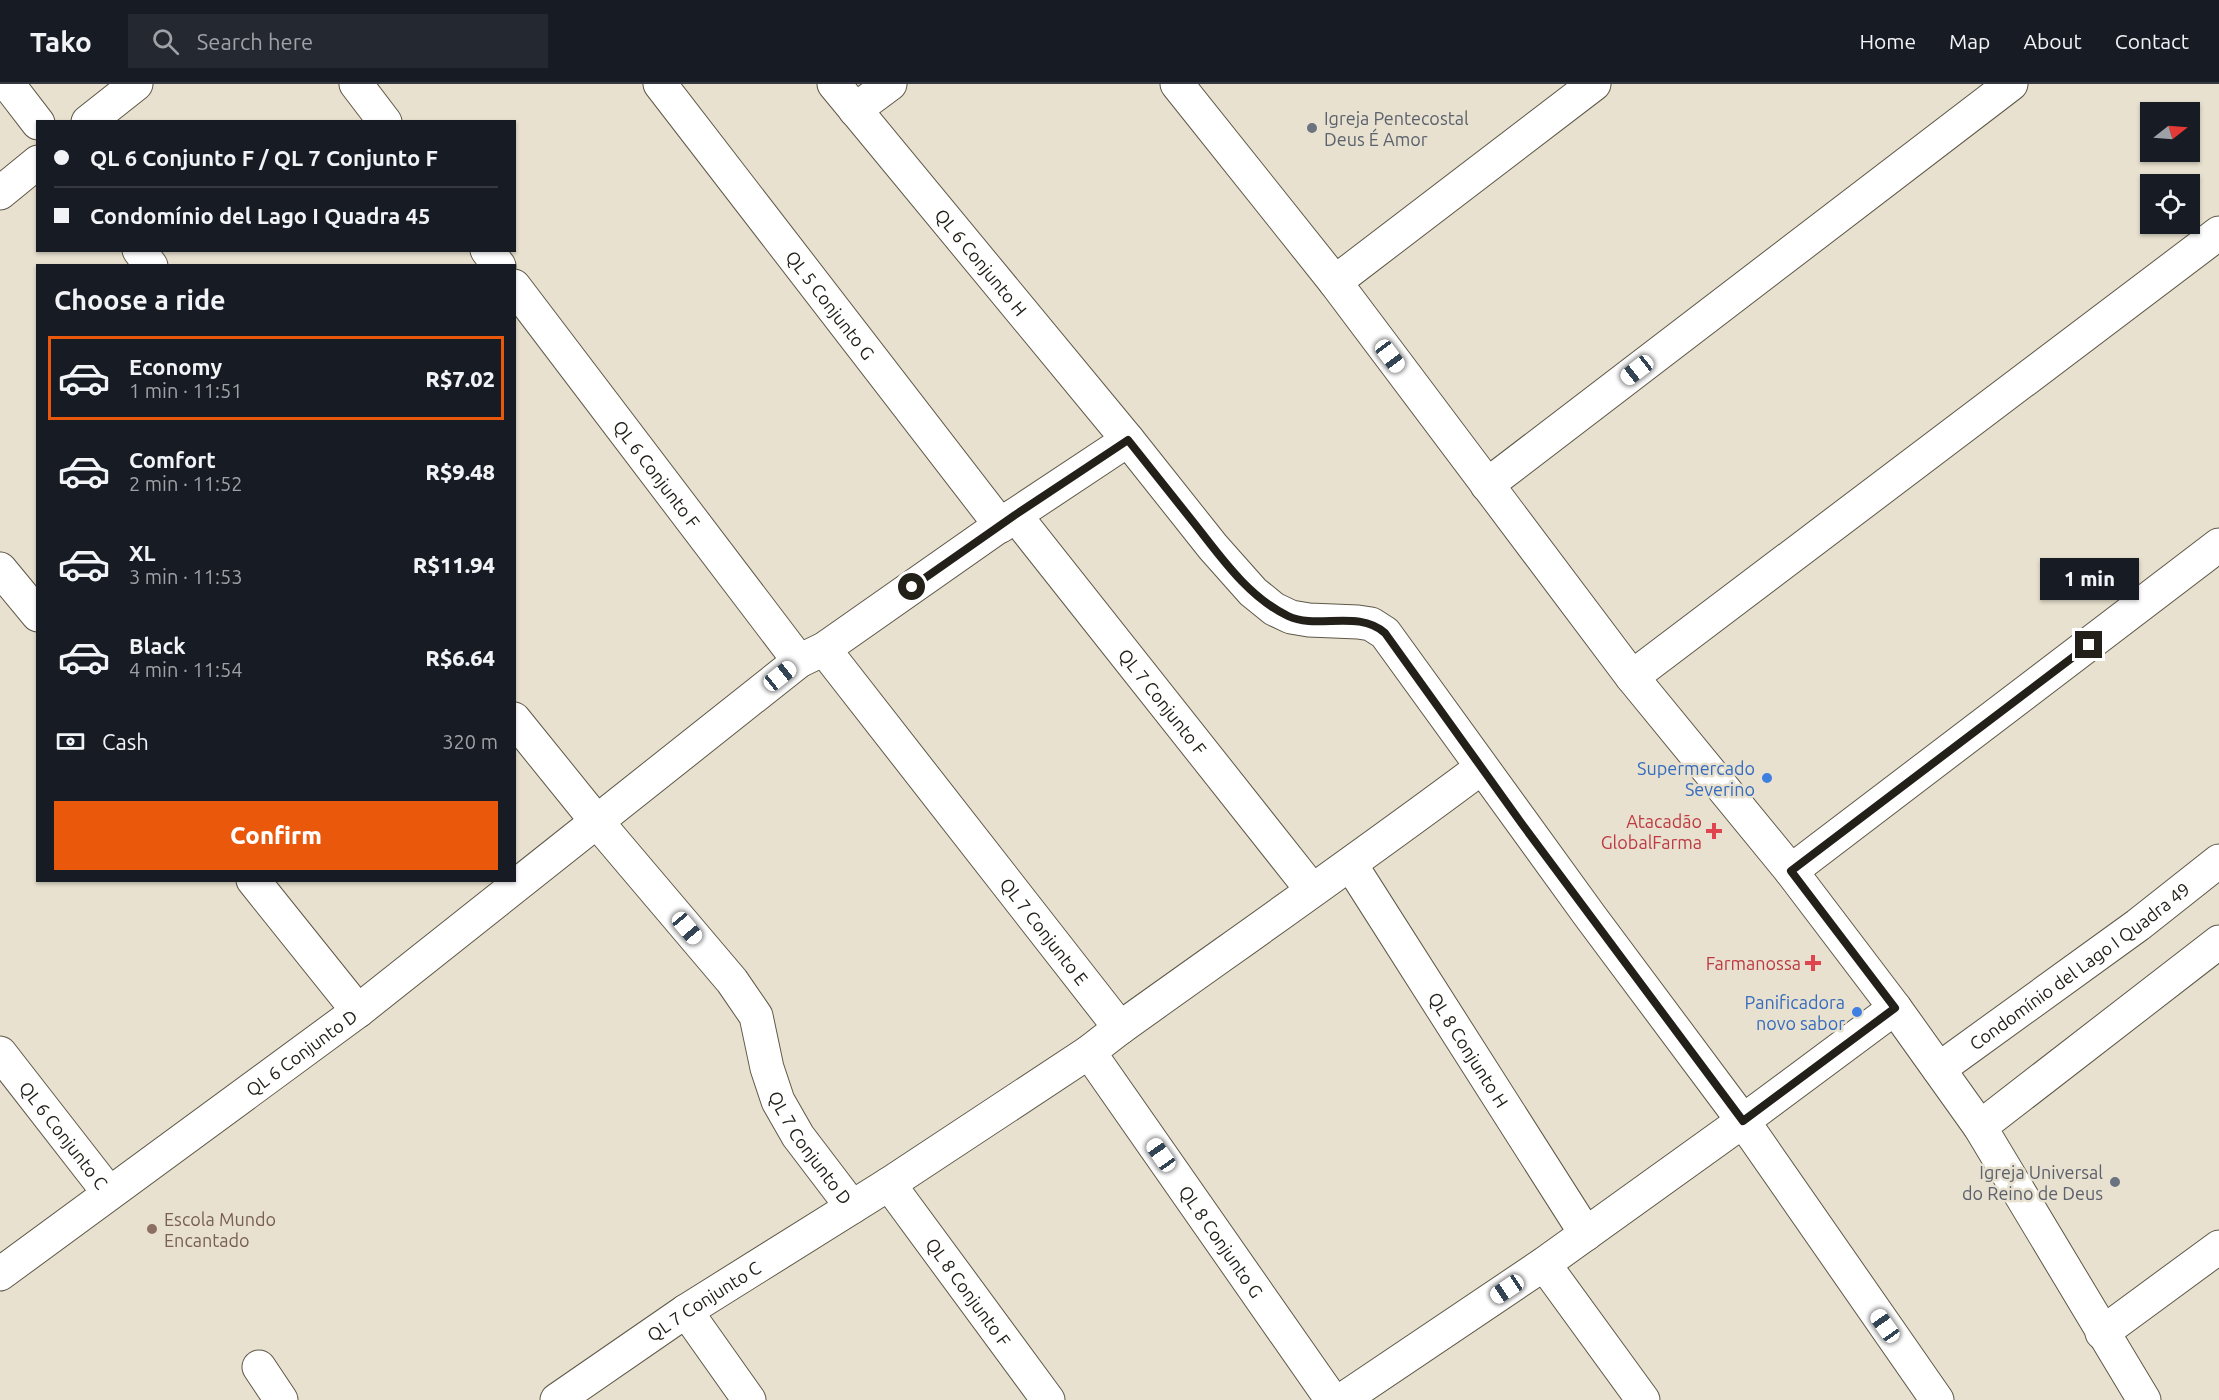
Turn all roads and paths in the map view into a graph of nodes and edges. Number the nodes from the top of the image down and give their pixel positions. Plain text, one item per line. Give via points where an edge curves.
1 (8, 84) edge
2 (136, 84) edge
3 (356, 84) edge
4 (660, 84) edge
5 (834, 84) edge
6 (890, 84) edge
7 (1594, 84) edge
8 (2011, 84) edge
9 (1189, 88) edge
10 (855, 110) junction
11 (36, 120) edge
12 (91, 120) edge
13 (383, 120) edge
14 (36, 164) edge
15 (0, 193) edge
16 (2219, 233) edge
17 (1335, 282) junction
18 (516, 288) edge
19 (1128, 440) junction
20 (1488, 485) junction
21 (1008, 520) junction
22 (2219, 545) edge
23 (0, 569) edge
24 (36, 613) edge
25 (811, 655) junction
26 (1632, 677) junction
27 (516, 721) edge
28 (1481, 768) junction
29 (598, 823) junction
30 (2219, 861) edge
31 (1351, 865) junction
32 (1791, 871) junction
33 (255, 882) edge
34 (1312, 890) junction
35 (2219, 942) edge
36 (1895, 1008) junction
37 (358, 1011) junction
38 (1120, 1028) junction
39 (1089, 1052) junction
40 (0, 1053) edge
41 (1939, 1069) junction
42 (1743, 1121) junction
43 (1980, 1127) junction
44 (889, 1184) junction
45 (110, 1193) junction
46 (852, 1207) junction
47 (1586, 1234) junction
48 (2219, 1247) edge
49 (1544, 1264) junction
50 (0, 1274) edge
51 (686, 1311) junction
52 (2102, 1332) junction
53 (259, 1368) dead end
54 (281, 1400) edge
55 (557, 1400) edge
56 (749, 1400) edge
57 (1048, 1400) edge
58 (1332, 1400) edge
59 (1342, 1400) edge
60 (1643, 1400) edge
61 (1937, 1400) edge
62 (2144, 1400) edge

1 - 11 street
2 - 12 street
3 - 13 street
4 - 21 street, QL 5 Conjunto G
5 - 10 street, QL 6 Conjunto H
6 - 10 street
7 - 17 street
8 - 20 street
9 - 17 street
10 - 19 street, QL 6 Conjunto H
14 - 15 street
16 - 26 street
17 - 20 street
18 - 25 street, QL 6 Conjunto F
19 - 21 street
19 - 28 street, QL 6 Conjunto H via 1213,547 1253,592 1274,609 1300,619 1371,624 1385,633
20 - 26 street
21 - 25 street
21 - 34 street, QL 7 Conjunto F
22 - 32 street
23 - 24 street
25 - 29 street
25 - 38 street, QL 7 Conjunto E
26 - 32 street
27 - 29 street, QL 7 Conjunto D
28 - 31 street
28 - 42 street, QL 6 Conjunto H
29 - 37 street
29 - 46 street, QL 7 Conjunto D via 732,981 756,1016 778,1101 798,1136
30 - 41 street, Condomínio del Lago I Quadra 49
31 - 34 street
31 - 47 street, QL 8 Conjunto H
32 - 36 street
33 - 37 street, QL 6 Conjunto D
34 - 38 street
35 - 43 street
36 - 41 street
36 - 42 street
37 - 45 street, QL 6 Conjunto D
38 - 39 street, QL 7 Conjunto D
39 - 44 street, QL 7 Conjunto D
39 - 58 street, QL 8 Conjunto G
40 - 45 street, QL 6 Conjunto C
41 - 43 street
42 - 47 street
42 - 61 street, QL 6 Conjunto H
43 - 52 street
44 - 46 street, QL 7 Conjunto D
44 - 57 street, QL 8 Conjunto F
45 - 50 street, QL 6 Conjunto C
46 - 51 street, QL 7 Conjunto C
47 - 49 street
48 - 52 street
49 - 59 street
49 - 60 street
51 - 55 street, QL 7 Conjunto C
51 - 56 street
52 - 62 street
53 - 54 street

